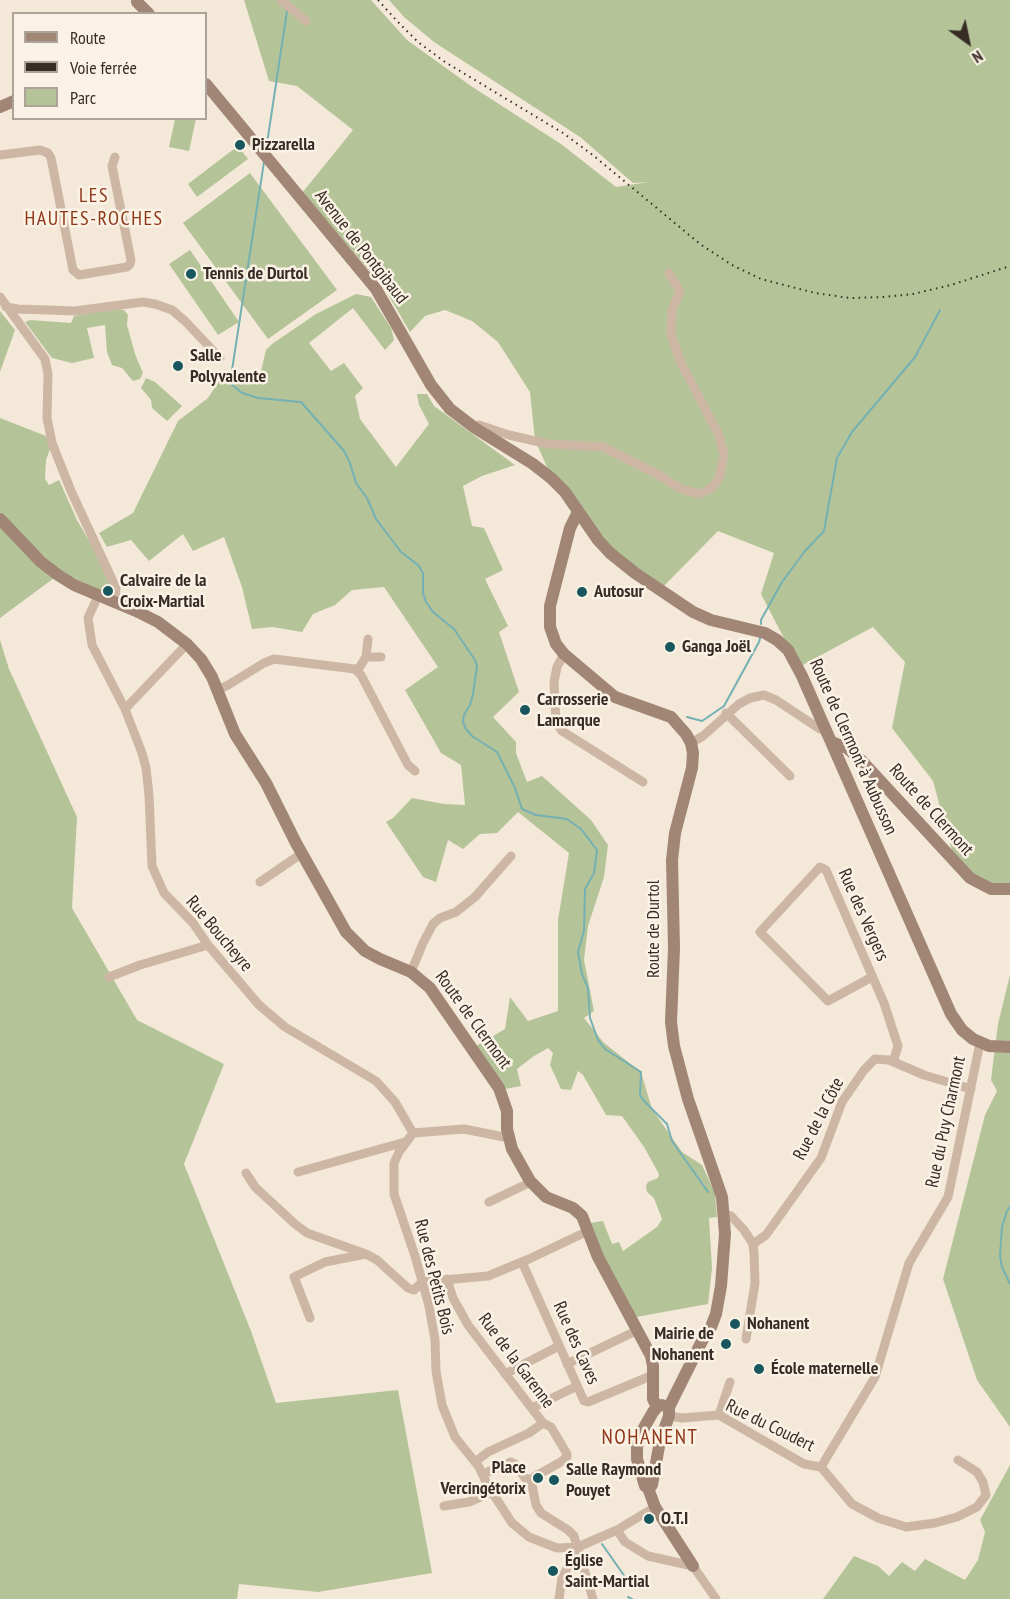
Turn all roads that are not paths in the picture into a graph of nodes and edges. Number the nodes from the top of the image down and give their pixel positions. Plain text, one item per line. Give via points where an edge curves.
1 (281, 0) edge
2 (306, 21) dead end
3 (207, 85) edge
4 (0, 155) edge
5 (115, 157) dead end
6 (669, 273) dead end
7 (0, 297) edge
8 (6, 307) junction
9 (219, 358) dead end
10 (475, 428) junction
11 (568, 497) joint
12 (578, 512) junction
13 (0, 519) edge
14 (98, 596) junction
15 (115, 602) junction
16 (368, 639) dead end
17 (187, 644) junction
18 (564, 654) junction
19 (366, 657) junction
20 (381, 657) dead end
21 (357, 671) junction
22 (218, 690) junction
23 (125, 709) junction
24 (726, 713) junction
25 (825, 729) junction
26 (832, 742) junction
27 (691, 743) junction
28 (414, 771) dead end
29 (790, 776) dead end
30 (643, 782) dead end
31 (301, 854) junction
32 (511, 856) dead end
33 (260, 882) dead end
34 (1010, 889) edge
35 (208, 945) junction
36 (411, 972) junction
37 (109, 977) dead end
38 (872, 977) junction
39 (980, 1043) junction
40 (1010, 1047) edge
41 (893, 1062) junction
42 (971, 1089) junction
43 (413, 1133) junction
44 (509, 1138) junction
45 (405, 1142) junction
46 (298, 1172) dead end
47 (246, 1173) dead end
48 (531, 1182) junction
49 (489, 1202) dead end
50 (725, 1215) junction
51 (588, 1231) junction
52 (753, 1244) junction
53 (366, 1254) junction
54 (522, 1262) junction
55 (447, 1279) junction
56 (422, 1282) junction
57 (310, 1318) dead end
58 (638, 1330) junction
59 (746, 1339) dead end
60 (559, 1346) junction
61 (567, 1364) junction
62 (505, 1374) junction
63 (653, 1375) junction
64 (730, 1382) dead end
65 (577, 1386) junction
66 (532, 1408) junction
67 (665, 1410) junction
68 (718, 1415) junction
69 (543, 1423) junction
70 (958, 1460) dead end
71 (475, 1462) junction
72 (821, 1467) junction
73 (483, 1474) junction
74 (531, 1480) junction
75 (648, 1488) junction
76 (492, 1492) junction
77 (444, 1506) dead end
78 (655, 1507) junction
79 (617, 1530) junction
80 (578, 1547) junction
81 (693, 1566) junction
82 (559, 1599) edge
83 (593, 1599) edge
84 (716, 1599) edge

1 - 2 street
3 - 10 street, Avenue de Pontgibaud via 376,290 441,399
4 - 5 street via 40,150 48,153 73,270 79,275 130,264 112,166
6 - 10 street via 680,292 672,310 671,335 681,363 719,435 724,455 719,479 710,489 699,494 679,488 603,447 548,444 478,425
7 - 8 street
8 - 9 street via 75,311 143,302 155,304 179,315
8 - 15 street via 45,359 52,443 116,588
10 - 11 street, Avenue de Pontgibaud via 546,473
11 - 12 street, Route de Clermont à Aubusson
12 - 18 street via 570,528 549,616 552,636
12 - 25 street, Route de Clermont à Aubusson via 610,553 677,602 711,620 763,632 780,642 797,664
13 - 14 street, Route de Clermont via 41,562
14 - 15 street, Route de Clermont
14 - 23 street, Rue Boucheyre via 88,618 92,645
15 - 17 street, Route de Clermont via 158,622
16 - 19 street
17 - 22 street, Route de Clermont via 207,667
17 - 23 street
18 - 27 street via 615,698 671,717
18 - 30 street via 554,682 556,722 562,731
19 - 20 street
19 - 21 street
21 - 22 street via 274,659
21 - 28 street
22 - 31 street, Route de Clermont via 235,734 278,804
23 - 35 street, Rue Boucheyre via 146,768 150,857 155,876 169,900 193,923
24 - 25 street via 750,698 764,695
24 - 27 street
24 - 29 street
25 - 26 street, Route de Clermont à Aubusson
26 - 34 street, Route de Clermont via 862,761 970,878 991,889
26 - 39 street, Route de Clermont à Aubusson via 948,1009 962,1030
27 - 50 street, Route de Durtol via 692,768 672,860 671,1022 688,1100 718,1180
31 - 33 street
31 - 36 street, Route de Clermont via 352,940 372,956
32 - 36 street via 475,897 434,924
35 - 37 street
35 - 43 street, Rue Boucheyre via 270,1015 376,1081 395,1102
36 - 44 street, Route de Clermont via 439,999 495,1080 507,1111
38 - 38 street, Rue des Vergers via 824,867 820,867 760,932 828,1000
38 - 41 street, Rue des Vergers via 898,1046
39 - 40 street
39 - 42 street, Rue du Puy Charmont
41 - 42 street
41 - 52 street, Rue de la Côte via 875,1059 864,1070 842,1102 821,1158 766,1235
42 - 72 street, Rue du Puy Charmont via 948,1197 909,1263 875,1377
43 - 44 street via 464,1129
43 - 45 street, Rue des Petits Bois
44 - 48 street, Route de Clermont
45 - 46 street
45 - 56 street, Rue des Petits Bois via 394,1163 394,1194
47 - 53 street via 255,1187 307,1233
48 - 49 street
48 - 51 street, Route de Clermont via 546,1197 577,1210
50 - 52 street via 737,1222
50 - 67 street, Route de Durtol via 716,1314
51 - 54 street
51 - 58 street, Route de Clermont
52 - 59 street via 755,1283
53 - 56 street via 408,1288 414,1290
53 - 57 street via 324,1262 294,1277
54 - 55 street via 488,1276
54 - 60 street, Rue des Caves
55 - 56 street
55 - 62 street, Rue de la Garenne via 468,1325
56 - 71 street, Rue des Petits Bois via 435,1340 442,1405 455,1437
58 - 61 street
58 - 63 street, Route de Clermont via 651,1356
60 - 61 street, Rue des Caves
60 - 62 street
61 - 65 street, Rue des Caves
62 - 66 street, Rue de la Garenne
63 - 65 street, Rue des Caves via 588,1402
63 - 67 street, Route de Clermont via 653,1398
64 - 68 street
65 - 66 street
66 - 69 street, Rue de la Garenne
67 - 68 street, Rue du Coudert via 676,1418
67 - 75 street via 652,1485
67 - 75 street via 641,1433 636,1453
68 - 72 street, Rue du Coudert via 804,1464
69 - 71 street, Rue de la Garenne
69 - 74 street via 555,1431 567,1458
70 - 72 street via 977,1472 986,1496 977,1507 957,1517 906,1527 852,1504
71 - 73 street, Rue des Petits Bois
73 - 74 street via 511,1462
73 - 76 street, Rue des Petits Bois
74 - 80 street via 537,1509 568,1530
75 - 78 street
76 - 77 street via 469,1503
76 - 80 street, Rue des Petits Bois via 512,1523 529,1537 557,1548
78 - 79 street
78 - 81 street
79 - 80 street
79 - 81 street via 625,1542 648,1556
80 - 82 street via 562,1578
80 - 83 street
81 - 84 street

